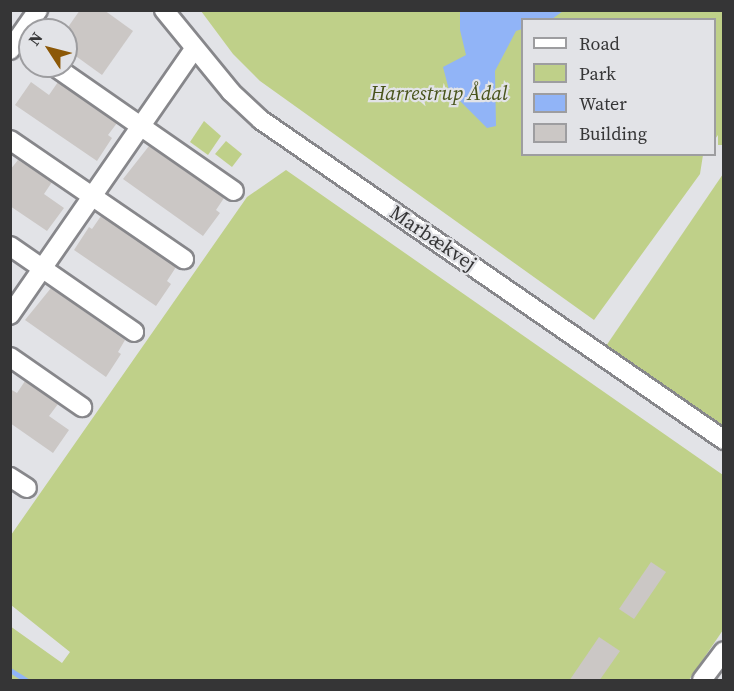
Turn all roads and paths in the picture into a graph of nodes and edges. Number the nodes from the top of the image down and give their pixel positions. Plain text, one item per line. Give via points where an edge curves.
1 (38, 10) edge
2 (164, 10) edge
3 (194, 49) junction
4 (10, 50) edge
5 (71, 78) edge
6 (141, 126) junction
7 (10, 140) edge
8 (234, 191) dead end
9 (92, 196) junction
10 (10, 246) edge
11 (184, 259) dead end
12 (43, 268) junction
13 (10, 315) edge
14 (134, 332) dead end
15 (10, 357) edge
16 (82, 407) dead end
17 (723, 440) edge
18 (10, 477) edge
19 (27, 488) dead end
20 (723, 651) edge
21 (702, 681) edge

1 - 4 street
2 - 3 street, Marbækvej
3 - 6 street
3 - 17 street, Marbækvej via 261,120
5 - 6 street
6 - 8 street
6 - 9 street
7 - 9 street
9 - 11 street
9 - 12 street
10 - 12 street
12 - 13 street
12 - 14 street
15 - 16 street
18 - 19 street
20 - 21 street

